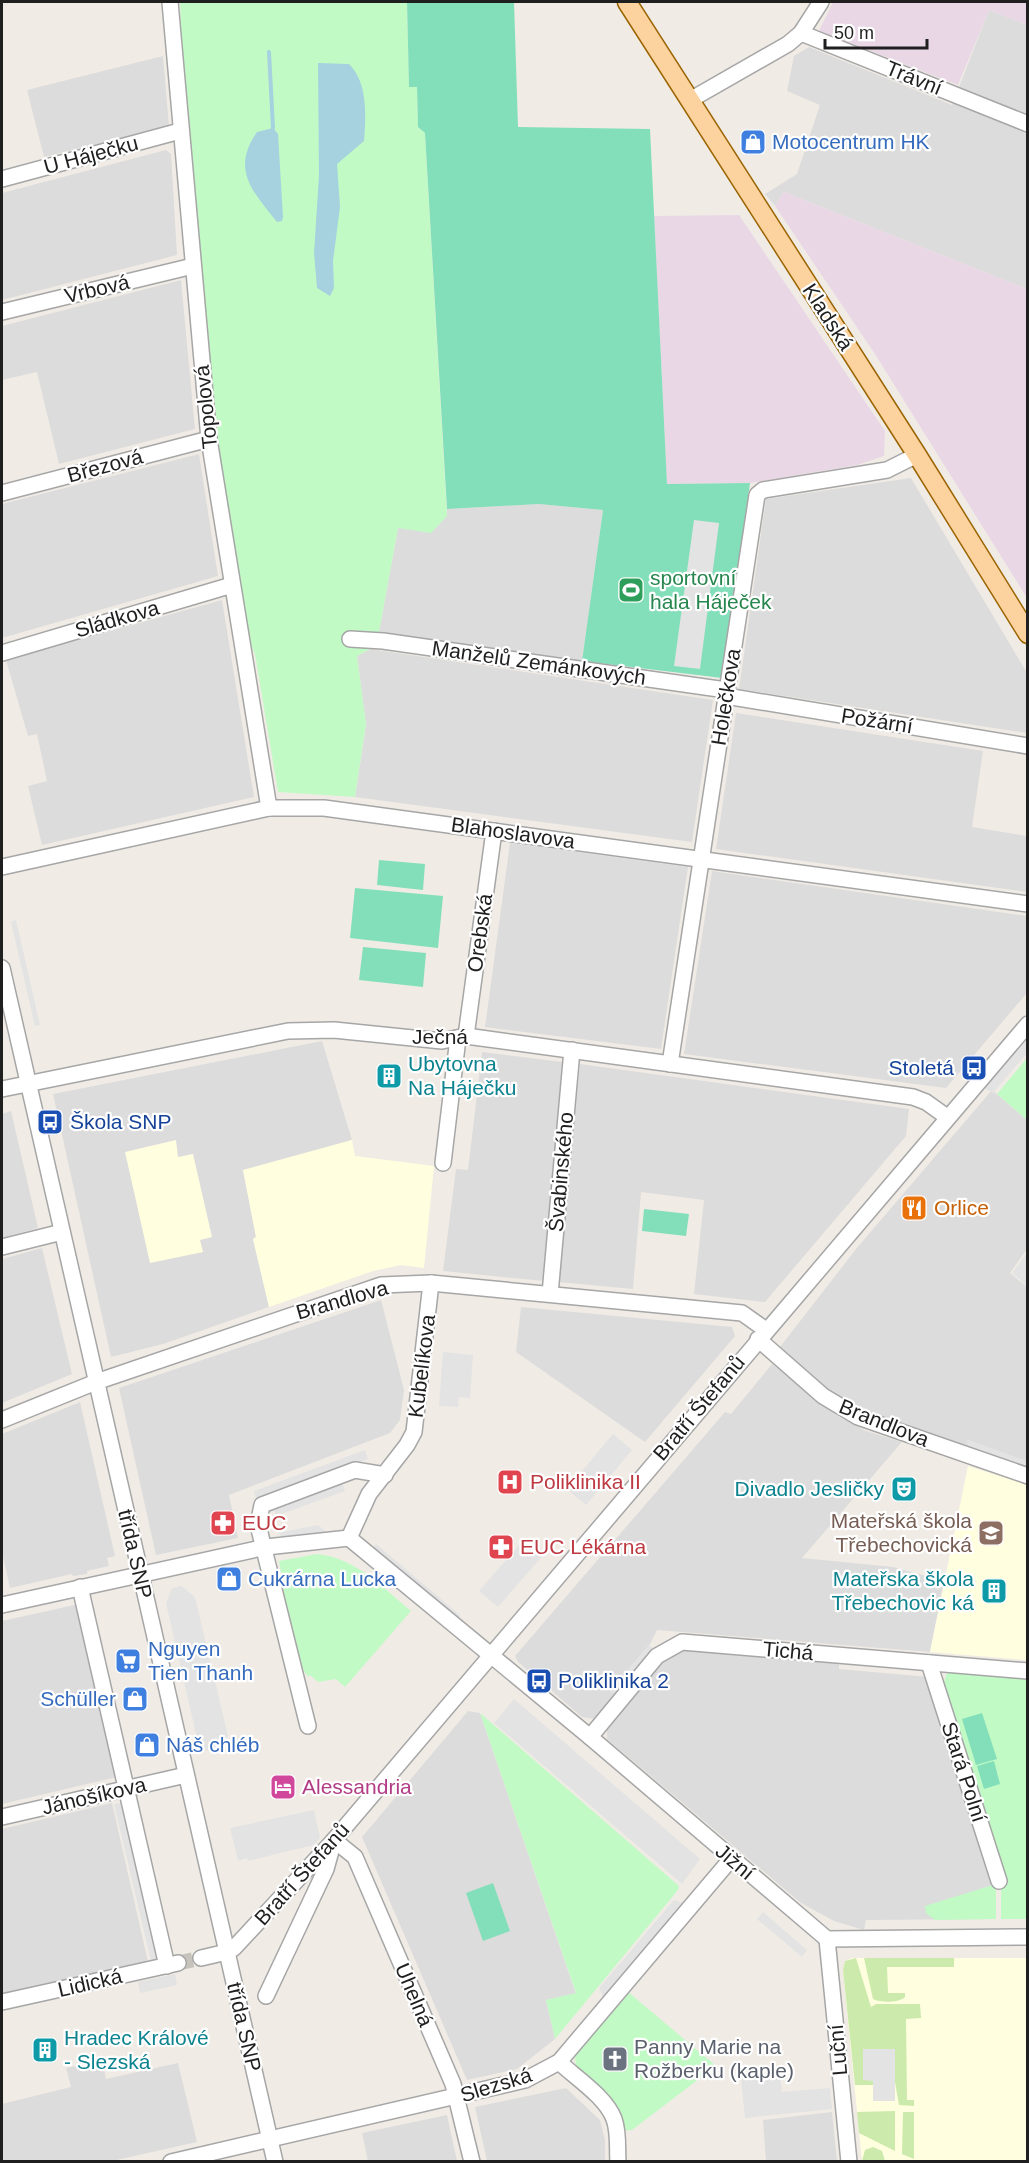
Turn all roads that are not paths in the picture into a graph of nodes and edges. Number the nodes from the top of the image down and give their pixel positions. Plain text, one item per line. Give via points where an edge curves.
1 (170, 2) edge
2 (627, 2) edge
3 (821, 2) edge
4 (801, 33) junction
5 (690, 100) junction
6 (1028, 124) edge
7 (180, 131) junction
8 (2, 179) edge
9 (193, 266) junction
10 (2, 312) edge
11 (209, 439) junction
12 (917, 455) junction
13 (2, 493) edge
14 (232, 585) junction
15 (1028, 634) edge
16 (350, 639) dead end
17 (2, 653) edge
18 (727, 694) junction
19 (1028, 746) edge
20 (269, 808) junction
21 (494, 831) junction
22 (701, 859) junction
23 (2, 867) edge
24 (1028, 904) edge
25 (2, 968) edge
26 (1028, 1024) edge
27 (462, 1037) junction
28 (572, 1050) junction
29 (670, 1064) junction
30 (27, 1083) junction
31 (2, 1089) edge
32 (947, 1118) junction
33 (443, 1163) dead end
34 (62, 1232) junction
35 (2, 1247) edge
36 (431, 1284) junction
37 (550, 1294) junction
38 (762, 1334) junction
39 (96, 1382) junction
40 (2, 1420) edge
41 (385, 1475) junction
42 (1028, 1476) edge
43 (349, 1538) junction
44 (266, 1547) junction
45 (140, 1573) junction
46 (80, 1587) junction
47 (2, 1605) edge
48 (490, 1654) junction
49 (929, 1663) junction
50 (1028, 1671) edge
51 (308, 1726) dead end
52 (590, 1737) junction
53 (186, 1775) junction
54 (127, 1788) junction
55 (2, 1817) edge
56 (334, 1840) junction
57 (731, 1858) junction
58 (999, 1881) dead end
59 (1028, 1937) edge
60 (827, 1939) junction
61 (227, 1953) junction
62 (201, 1958) tunnel mouth
63 (266, 1996) dead end
64 (2, 2002) edge
65 (559, 2062) junction
66 (458, 2097) junction
67 (269, 2139) junction
68 (171, 2162) edge
69 (274, 2162) edge
70 (472, 2162) edge
71 (618, 2162) edge
72 (849, 2162) edge

1 - 7 street, Topolová
2 - 5 main road, Kladská
3 - 4 street
4 - 5 street
4 - 6 street, Trávní
5 - 12 main road, Kladská
7 - 8 street, U Háječku
7 - 9 street, Topolová
9 - 10 street, Vrbová
9 - 11 street, Topolová
11 - 13 street, Březová
11 - 14 street, Topolová
12 - 15 main road, Kladská
12 - 18 street, Holečkova via 887,470 759,492
14 - 17 street, Sládkova
14 - 20 street, Topolová
16 - 18 street, Manželů Zemánkových via 719,689
18 - 19 street, Požární
18 - 22 street, Holečkova
20 - 21 street, Blahoslavova via 324,808
20 - 23 street, Blahoslavova
21 - 22 street, Blahoslavova
21 - 27 street, Orebská
22 - 24 street, Blahoslavova
22 - 29 street, Holečkova
25 - 30 street, třída SNP
26 - 32 street, Bratří Štefanů
27 - 28 street, Ječná
27 - 30 street, Ječná via 442,1041 295,1030
27 - 33 street, Orebská
28 - 29 street, Ječná
28 - 37 street, Švabinského
29 - 32 street, Ječná via 913,1097
30 - 31 street, Ječná
30 - 34 street, třída SNP
32 - 38 street, Bratří Štefanů
34 - 35 street
34 - 39 street, třída SNP
36 - 37 street, Brandlova
36 - 39 street, Brandlova via 381,1285
36 - 41 street, Kubelíkova via 414,1432
37 - 38 street, Brandlova via 742,1313
38 - 42 street, Brandlova via 823,1396 858,1417
38 - 48 street, Bratří Štefanů
39 - 40 street, Brandlova
39 - 45 street, třída SNP
41 - 43 street, Kubelíkova via 369,1494
41 - 44 street via 355,1470 262,1504 258,1525
43 - 44 street
43 - 48 street
44 - 45 street
44 - 51 street
45 - 46 street
45 - 53 street, třída SNP
46 - 47 street
46 - 54 street
48 - 52 street, Jižní
48 - 56 street, Bratří Štefanů
49 - 50 street, Tichá
49 - 52 street, Tichá via 682,1642 657,1656
49 - 58 street, Stará Polní
52 - 57 street, Jižní
53 - 54 street, Jánošíkova
53 - 61 street, třída SNP
54 - 55 street, Jánošíkova
54 - 64 street, Lidická via 172,1964
56 - 61 street, Bratří Štefanů
56 - 63 street via 326,1869
56 - 66 street, Uhelná via 355,1857
57 - 60 street, Jižní
57 - 65 street, Slezská
59 - 60 street
60 - 72 street, Luční
61 - 62 street
61 - 67 street, třída SNP
65 - 66 street, Slezská via 525,2080
65 - 71 street via 607,2107 617,2133
66 - 67 street, Slezská
66 - 70 street, Uhelná
67 - 68 street, Slezská
67 - 69 street, třída SNP

